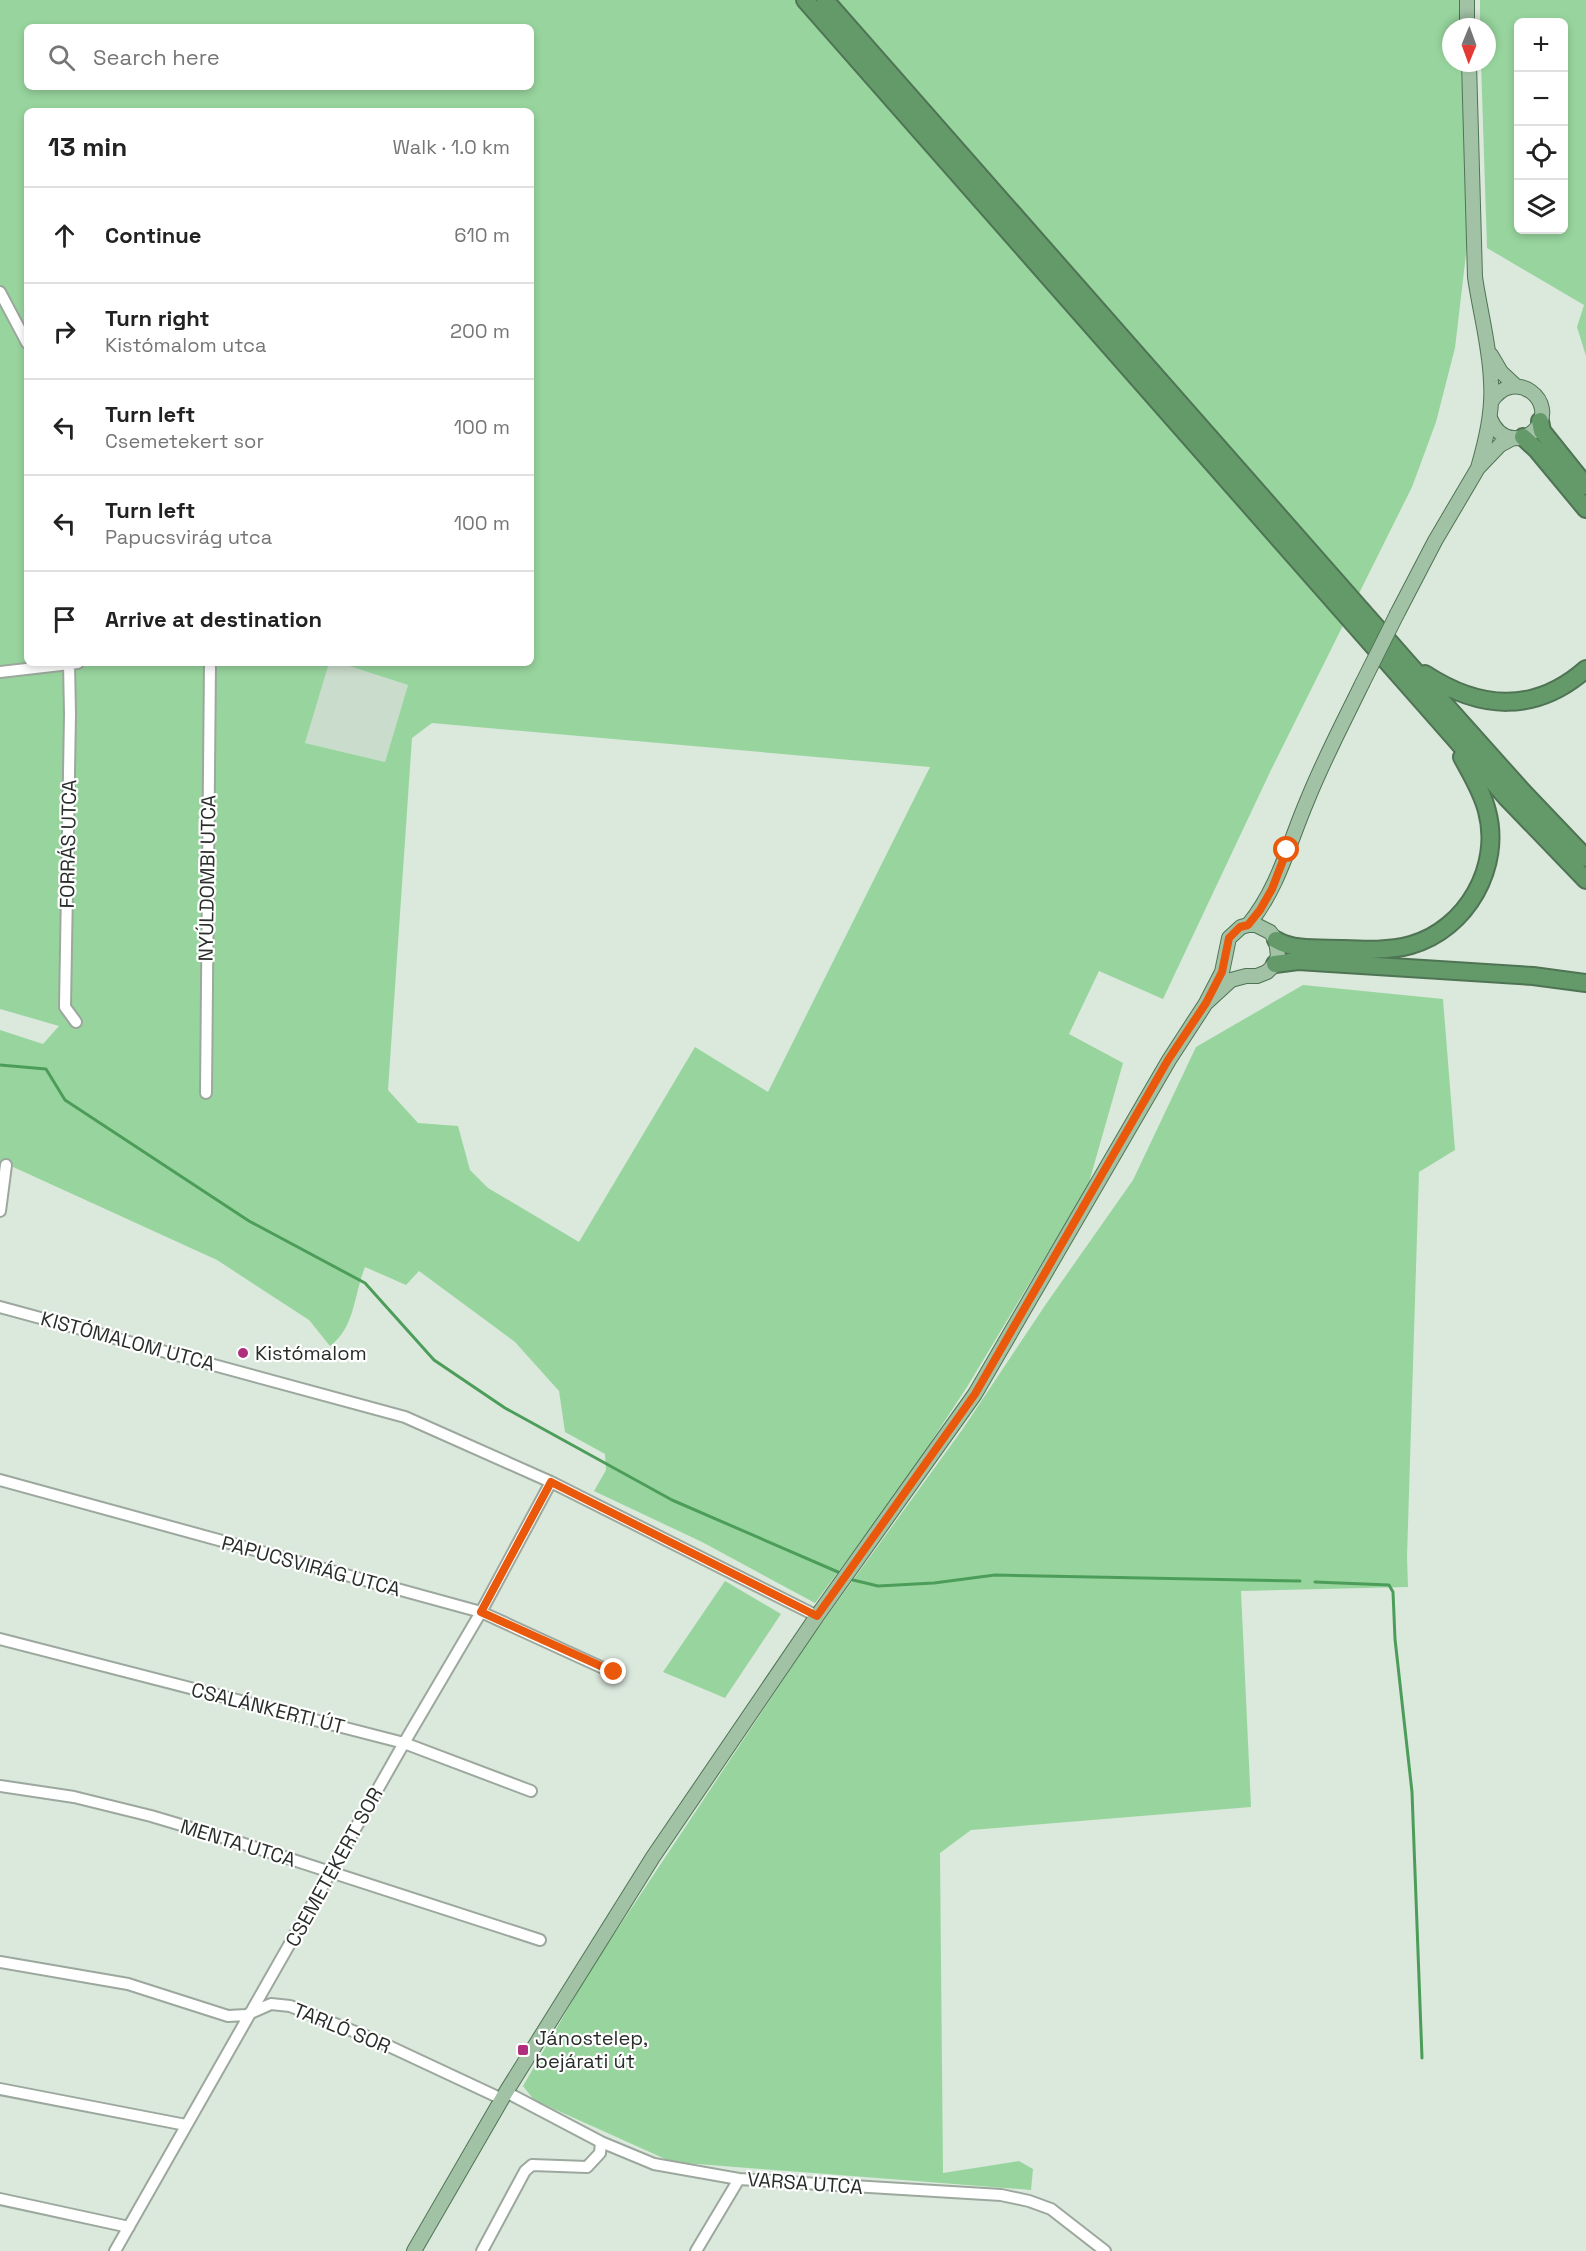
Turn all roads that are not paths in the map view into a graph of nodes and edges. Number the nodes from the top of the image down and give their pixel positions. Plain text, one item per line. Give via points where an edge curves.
1 (805, 0) edge
2 (825, 0) edge
3 (1467, 0) edge
4 (1467, 18) edge
5 (1468, 72) edge
6 (0, 292) edge
7 (24, 337) edge
8 (1488, 349) junction
9 (1516, 386) junction
10 (1491, 402) junction
11 (1490, 418) junction
12 (1540, 421) junction
13 (1518, 438) junction
14 (1478, 468) junction
15 (1586, 486) edge
16 (1586, 509) edge
17 (1407, 662) junction
18 (54, 666) edge
19 (72, 666) edge
20 (210, 666) edge
21 (1586, 669) edge
22 (0, 672) edge
23 (1449, 732) junction
24 (1586, 858) edge
25 (1586, 879) edge
26 (1272, 889) junction
27 (1248, 925) junction
28 (1273, 936) junction
29 (1226, 956) junction
30 (1275, 964) junction
31 (1246, 976) junction
32 (1586, 983) edge
33 (1206, 1003) junction
34 (76, 1022) dead end
35 (206, 1093) dead end
36 (6, 1165) dead end
37 (0, 1211) edge
38 (0, 1307) edge
39 (0, 1480) edge
40 (551, 1482) junction
41 (481, 1612) junction
42 (817, 1616) junction
43 (0, 1639) edge
44 (614, 1672) dead end
45 (404, 1743) junction
46 (0, 1786) edge
47 (531, 1791) dead end
48 (331, 1873) junction
49 (540, 1940) dead end
50 (0, 1962) edge
51 (254, 2010) junction
52 (0, 2089) edge
53 (504, 2095) junction
54 (186, 2125) junction
55 (601, 2142) junction
56 (739, 2179) junction
57 (0, 2199) edge
58 (129, 2227) junction
59 (115, 2251) edge
60 (414, 2251) edge
61 (482, 2251) edge
62 (696, 2251) edge
63 (1105, 2251) edge

1 - 23 highway
2 - 17 highway
3 - 4 main road
5 - 8 main road via 1475,277
6 - 7 street
8 - 9 main road
8 - 10 main road
9 - 10 main road via 1501,390
9 - 12 main road via 1535,395 1541,409
10 - 11 main road
11 - 13 main road via 1498,432
11 - 14 main road
12 - 13 main road via 1536,428
12 - 15 highway via 1542,431
13 - 14 main road via 1500,445
13 - 16 highway via 1537,450
14 - 26 main road, bridge via 1435,541 1362,684 1315,782
17 - 21 highway via 1455,691 1488,702 1543,696
17 - 24 highway
18 - 22 street
19 - 34 street, FORRÁS UTCA via 65,1007
20 - 35 street, NYÚLDOMBI UTCA
23 - 25 highway
23 - 28 highway via 1482,795 1491,832 1486,872 1476,894 1459,915 1431,937 1391,948 1298,946 1283,944
26 - 27 main road
26 - 28 main road via 1269,911
27 - 28 main road via 1264,928
27 - 29 main road via 1229,938
28 - 30 main road via 1278,956
29 - 31 main road via 1232,968
29 - 33 main road
30 - 31 main road via 1267,972
30 - 32 highway via 1298,961
31 - 33 main road via 1230,980
33 - 42 main road via 1168,1060 975,1394
36 - 37 street
38 - 40 street, KISTÓMALOM UTCA via 405,1418
39 - 41 street, PAPUCSVIRÁG UTCA
40 - 41 street, CSEMETEKERT SOR
40 - 42 street, KISTÓMALOM UTCA
41 - 44 street, PAPUCSVIRÁG UTCA
41 - 45 street, CSEMETEKERT SOR
42 - 53 main road via 653,1857
43 - 45 street, CSALÁNKERTI ÚT
45 - 47 street, CSALÁNKERTI ÚT
45 - 48 street, CSEMETEKERT SOR
46 - 48 street, MENTA UTCA via 74,1797 151,1816
48 - 49 street, MENTA UTCA
48 - 51 street, CSEMETEKERT SOR
50 - 51 street, TARLÓ SOR via 128,1984 228,2016 246,2015
51 - 53 street, TARLÓ SOR via 270,2004 290,2006
51 - 54 street, CSEMETEKERT SOR
52 - 54 street
53 - 55 street, VARSA UTCA
53 - 60 main road
54 - 58 street, CSEMETEKERT SOR
55 - 56 street, VARSA UTCA via 654,2164
55 - 61 street via 600,2153 587,2167 532,2165 525,2171
56 - 62 street
56 - 63 street, VARSA UTCA via 1001,2195 1051,2209
57 - 58 street
58 - 59 street, CSEMETEKERT SOR

